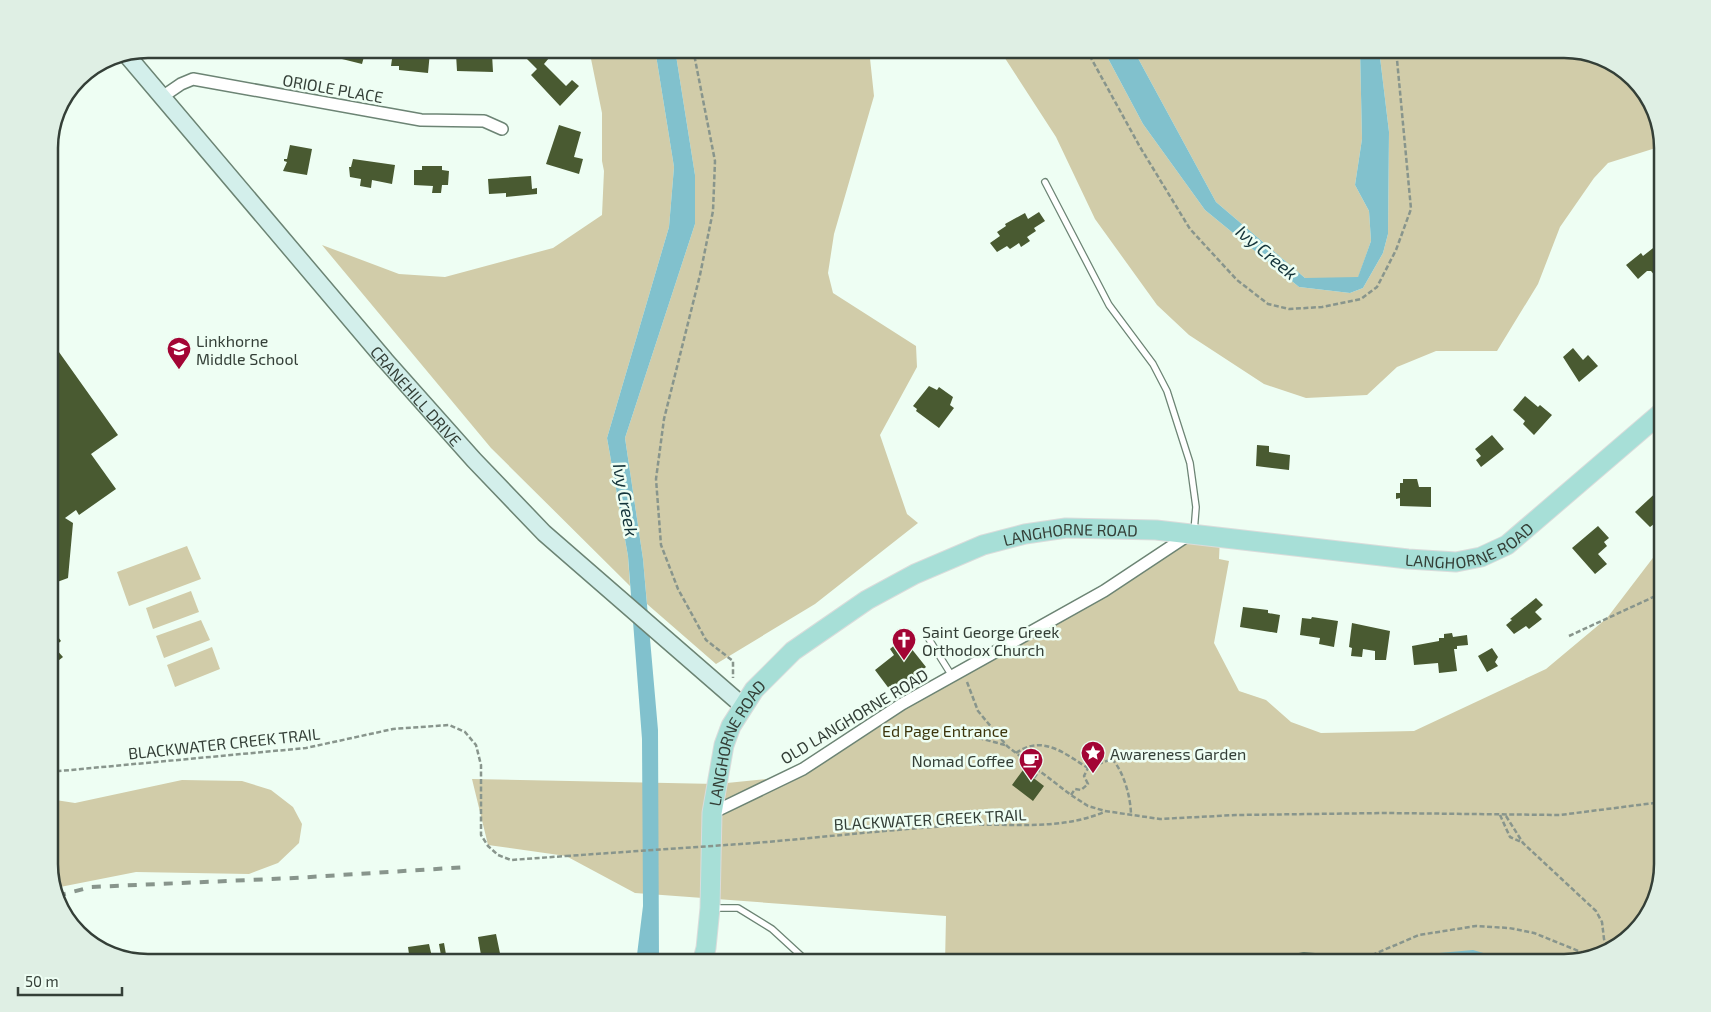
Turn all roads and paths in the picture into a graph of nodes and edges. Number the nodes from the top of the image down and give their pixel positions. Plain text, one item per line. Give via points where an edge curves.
1 (695, 58) edge
2 (1091, 58) edge
3 (1397, 58) edge
4 (130, 59) edge
5 (162, 97) junction
6 (502, 129) dead end
7 (1045, 182) dead end
8 (1653, 419) edge
9 (1192, 534) junction
10 (1654, 597) edge
11 (927, 636) dead end
12 (1569, 636) dead end
13 (957, 673) junction
14 (733, 678) dead end
15 (743, 706) junction
16 (964, 734) dead end
17 (1007, 746) junction
18 (1016, 753) junction
19 (1088, 768) junction
20 (58, 771) edge
21 (1039, 771) junction
22 (1034, 778) dead end
23 (1071, 795) junction
24 (1654, 803) edge
25 (1105, 811) junction
26 (712, 813) junction
27 (1500, 815) junction
28 (1506, 815) junction
29 (1131, 816) junction
30 (1523, 842) junction
31 (710, 908) junction
32 (1607, 943) edge
33 (1582, 952) edge
34 (704, 954) edge
35 (799, 954) edge
36 (1374, 954) edge

1 - 14 path via 714,161 713,211 664,418 656,479 662,545 678,589 706,640 733,661
2 - 3 path via 1190,229 1237,280 1268,304 1289,309 1322,307 1361,298 1378,287 1396,250 1411,209
4 - 5 main road, CRANEHILL DRIVE
5 - 6 street, ORIOLE PLACE via 193,79 421,120 484,121
5 - 15 main road, CRANEHILL DRIVE via 474,460 544,533
7 - 9 lane via 1109,305 1153,364 1167,392 1190,463 1196,506
8 - 9 main road, LANGHORNE ROAD via 1507,545 1481,557 1456,562 1408,559
9 - 13 street, OLD LANGHORNE ROAD via 1104,591
9 - 15 main road, LANGHORNE ROAD via 1108,527 1066,528 983,545 915,574 834,622 793,651 754,690
10 - 12 path
11 - 13 lane
13 - 17 path via 978,711
13 - 26 street, OLD LANGHORNE ROAD via 902,704 802,769
15 - 26 main road, LANGHORNE ROAD via 724,746
16 - 17 path
17 - 18 path
18 - 19 path via 1031,745 1047,744
18 - 21 path
19 - 23 path via 1084,776 1088,784 1081,790 1075,789
19 - 29 path via 1112,759 1119,766
20 - 25 path, BLACKWATER CREEK TRAIL, bridge via 306,748 393,728 449,725 466,732 476,745 481,765 481,835 498,855 511,860 965,825 1053,825 1085,820
21 - 22 path
21 - 23 path
23 - 25 path via 1088,806
24 - 28 path via 1569,814
25 - 29 path
26 - 31 main road, LANGHORNE ROAD
27 - 28 path
27 - 29 path via 1385,813 1160,819
27 - 30 path via 1510,837
28 - 30 path
30 - 32 path via 1596,911
31 - 34 main road, LANGHORNE ROAD
31 - 35 lane via 738,908 772,928
33 - 36 path via 1534,932 1476,926 1419,935

